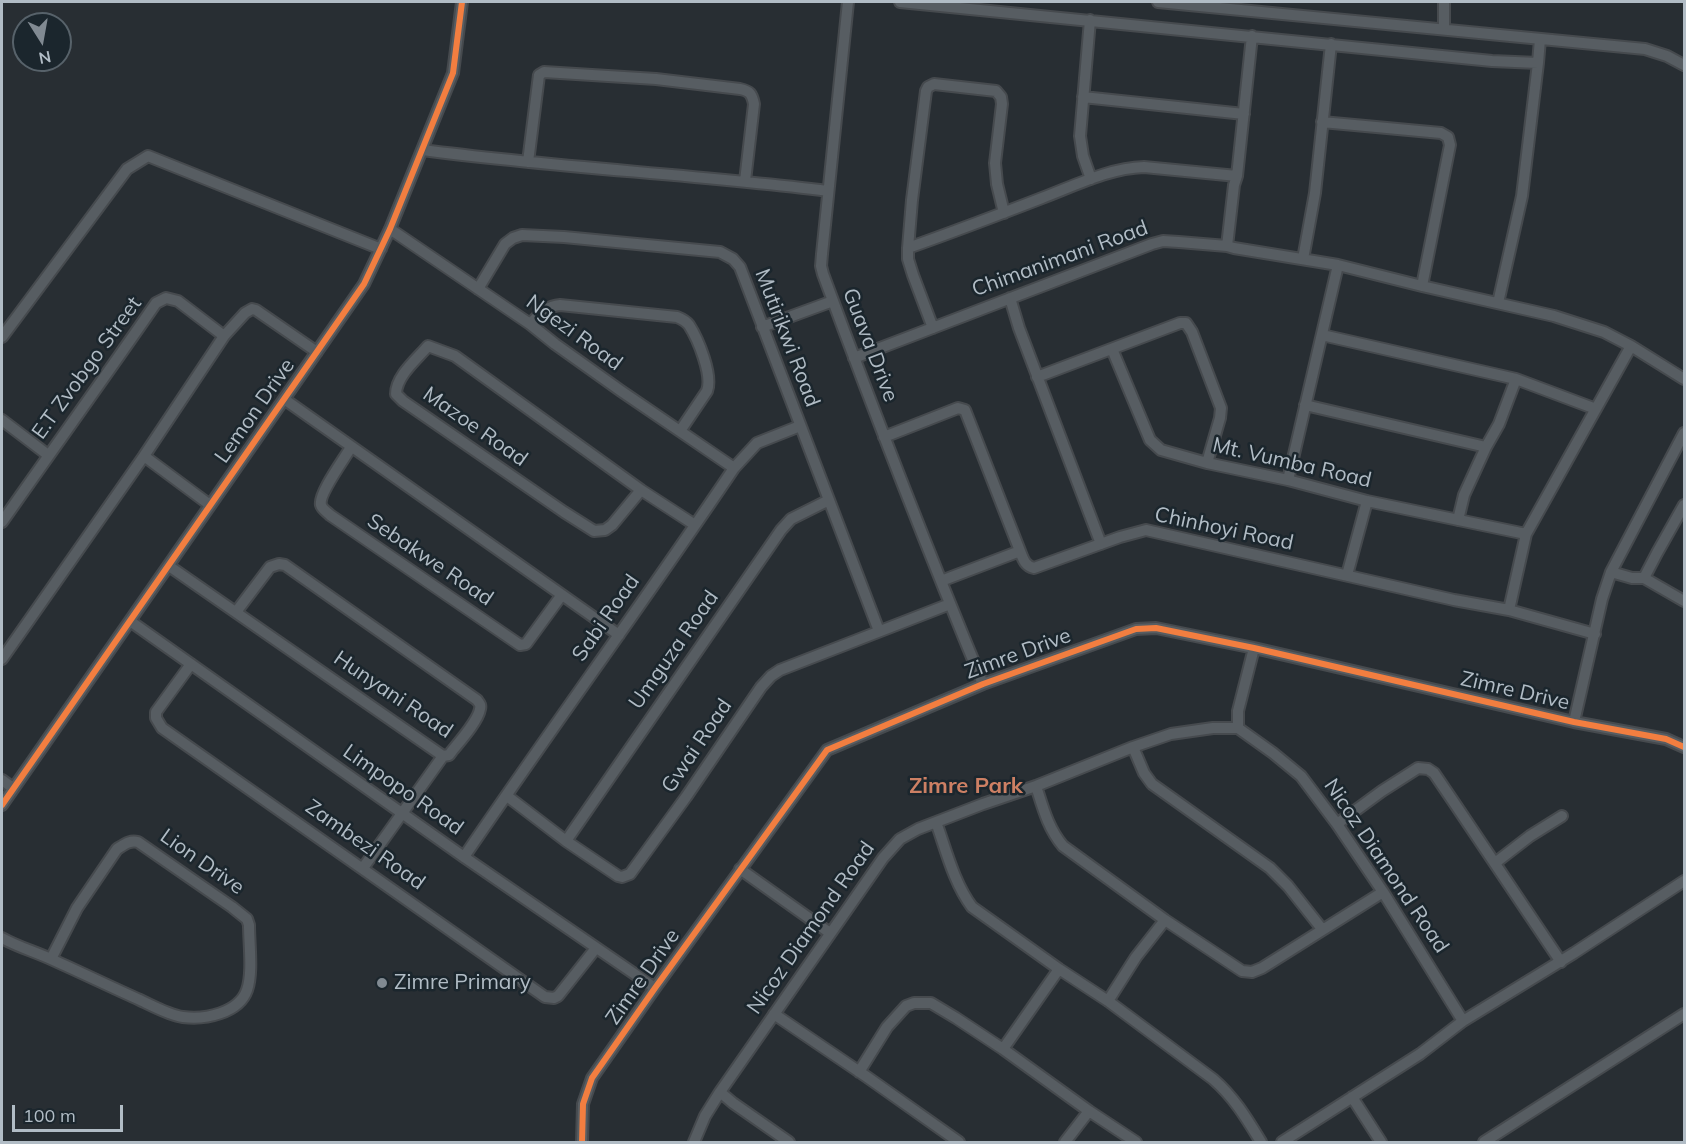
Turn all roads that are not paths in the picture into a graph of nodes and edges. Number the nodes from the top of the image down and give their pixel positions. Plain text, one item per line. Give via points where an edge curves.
1 (462, 2) edge
2 (848, 2) edge
3 (900, 2) edge
4 (1158, 2) edge
5 (1444, 2) edge
6 (1090, 20) junction
7 (1444, 29) junction
8 (1252, 36) junction
9 (1540, 39) junction
10 (1331, 44) junction
11 (1538, 63) junction
12 (1684, 65) edge
13 (1083, 96) junction
14 (1244, 114) junction
15 (1322, 122) junction
16 (423, 150) junction
17 (528, 162) junction
18 (1237, 176) junction
19 (1091, 179) junction
20 (745, 181) junction
21 (828, 191) junction
22 (1004, 213) junction
23 (390, 229) junction
24 (1227, 246) junction
25 (908, 248) junction
26 (381, 249) junction
27 (1303, 259) junction
28 (1338, 265) junction
29 (1422, 286) junction
30 (478, 289) junction
31 (1010, 298) junction
32 (833, 301) junction
33 (1498, 303) junction
34 (530, 324) junction
35 (762, 327) junction
36 (933, 328) junction
37 (1322, 335) junction
38 (224, 336) junction
39 (2, 337) edge
40 (1631, 346) junction
41 (1112, 349) junction
42 (317, 352) junction
43 (854, 358) junction
44 (1037, 377) junction
45 (1516, 379) junction
46 (1684, 379) edge
47 (284, 399) junction
48 (1305, 405) junction
49 (1596, 409) junction
50 (2, 420) edge
51 (800, 426) junction
52 (680, 431) junction
53 (1684, 433) edge
54 (884, 437) junction
55 (351, 447) junction
56 (1486, 447) junction
57 (48, 455) junction
58 (144, 456) junction
59 (1207, 463) junction
60 (735, 468) junction
61 (1288, 480) junction
62 (641, 490) junction
63 (829, 500) junction
64 (1367, 501) junction
65 (210, 505) junction
66 (1684, 505) edge
67 (1458, 520) junction
68 (2, 522) edge
69 (695, 525) junction
70 (1526, 534) junction
71 (1101, 544) junction
72 (1020, 551) junction
73 (169, 566) junction
74 (1611, 572) junction
75 (1347, 575) junction
76 (1644, 578) junction
77 (941, 581) junction
78 (561, 596) junction
79 (1684, 601) edge
80 (950, 604) junction
81 (1509, 610) junction
82 (236, 612) junction
83 (130, 621) junction
84 (879, 631) junction
85 (1596, 634) junction
86 (619, 635) junction
87 (1254, 648) junction
88 (2, 659) edge
89 (190, 664) junction
90 (983, 684) junction
91 (1575, 722) junction
92 (1239, 728) junction
93 (1133, 747) junction
94 (1684, 747) edge
95 (443, 756) junction
96 (2, 780) edge
97 (1036, 786) junction
98 (13, 788) junction
99 (507, 796) junction
100 (2, 805) edge
101 (402, 813) junction
102 (1562, 816) dead end
103 (936, 822) junction
104 (1337, 824) junction
105 (566, 841) junction
106 (464, 857) junction
107 (1495, 863) junction
108 (363, 868) junction
109 (740, 869) junction
110 (1684, 881) edge
111 (1383, 892) junction
112 (1165, 920) junction
113 (1322, 929) junction
114 (830, 933) junction
115 (2, 938) edge
116 (596, 948) junction
117 (51, 959) junction
118 (1561, 962) junction
119 (1059, 969) junction
120 (655, 988) junction
121 (1108, 1001) junction
122 (774, 1014) junction
123 (1684, 1014) edge
124 (1463, 1021) junction
125 (1003, 1049) junction
126 (859, 1072) junction
127 (720, 1092) junction
128 (1352, 1097) junction
129 (1089, 1111) junction
130 (582, 1143) edge
131 (694, 1143) edge
132 (789, 1143) edge
133 (959, 1143) edge
134 (1065, 1143) edge
135 (1136, 1143) edge
136 (1262, 1143) edge
137 (1282, 1143) edge
138 (1381, 1143) edge
139 (1484, 1143) edge

1 - 16 street, Lemon Drive via 453,73
2 - 21 street, Guava Drive
3 - 6 street
4 - 7 street
5 - 7 street
6 - 8 street
6 - 13 street
7 - 9 street
8 - 10 street
8 - 14 street
9 - 11 street
9 - 12 street via 1646,49
10 - 11 street
10 - 15 street
11 - 33 street via 1521,196
13 - 14 street
13 - 19 street via 1080,136
14 - 18 street
15 - 27 street
15 - 29 street via 1448,137 1450,145
16 - 17 street
16 - 23 street, Lemon Drive
17 - 20 street
17 - 20 street via 539,75 544,72 656,79 748,90 753,104
18 - 19 street via 1131,167
18 - 24 street
19 - 22 street
20 - 21 street
21 - 32 street, Guava Drive via 821,266
22 - 25 street
22 - 25 street via 995,164 1000,97 996,91 934,84 926,91
23 - 26 street, Lemon Drive
23 - 30 street, Ngezi Road
24 - 27 street, Chimanimani Road
24 - 31 street, Chimanimani Road via 1171,241 1152,244
25 - 36 street via 908,259
26 - 39 street via 148,156 127,169
26 - 42 street, Lemon Drive via 364,284
27 - 28 street, Chimanimani Road
28 - 29 street, Chimanimani Road
28 - 37 street
29 - 33 street, Chimanimani Road
30 - 34 street, Ngezi Road
30 - 35 street, Mutirikwi Road via 505,244 522,235 720,252 738,264
31 - 36 street, Chimanimani Road
31 - 44 street
32 - 35 street
32 - 43 street, Guava Drive
33 - 40 street, Chimanimani Road via 1604,332
34 - 52 street, Ngezi Road
34 - 52 street via 545,309 560,305 685,321 702,355 710,384
35 - 51 street, Mutirikwi Road
36 - 43 street, Chimanimani Road
37 - 45 street
37 - 48 street
38 - 42 street via 252,309
38 - 57 street, E.T Zvobgo Street via 178,301 166,298 156,303
38 - 58 street
40 - 46 street, Chimanimani Road
40 - 49 street
41 - 44 street
41 - 59 street, Mt. Vumba Road via 1150,440 1161,450
41 - 59 street via 1179,323 1188,324 1221,408
42 - 47 street, Lemon Drive
43 - 54 street, Guava Drive
44 - 71 street
45 - 49 street
45 - 56 street
47 - 55 street
47 - 65 street, Lemon Drive
48 - 56 street
48 - 61 street
49 - 70 street
50 - 57 street
51 - 60 street, Sabi Road via 757,443
51 - 63 street, Mutirikwi Road
52 - 60 street, Ngezi Road
53 - 74 street
54 - 72 street via 958,408 965,410
54 - 77 street, Guava Drive
55 - 78 street
55 - 78 street, Sebakwe Road via 320,499 322,508 330,515 520,645 526,644
56 - 67 street via 1464,495
57 - 68 street, E.T Zvobgo Street
58 - 65 street
58 - 88 street
59 - 61 street, Mt. Vumba Road
60 - 69 street, Sabi Road
61 - 64 street, Mt. Vumba Road
62 - 62 street, Mazoe Road via 444,351 428,346 397,386 396,394 403,401 594,531 612,525
62 - 69 street, Mazoe Road
63 - 84 street, Mutirikwi Road
63 - 105 street, Umguza Road via 791,519 781,530
64 - 67 street, Mt. Vumba Road
64 - 75 street
65 - 73 street, Lemon Drive
66 - 76 street
67 - 70 street, Mt. Vumba Road
69 - 86 street, Sabi Road
70 - 81 street
71 - 72 street, Chinhoyi Road via 1034,568 1026,564
71 - 75 street, Chinhoyi Road via 1146,530
72 - 77 street
73 - 82 street, Hunyani Road
73 - 83 street, Lemon Drive
74 - 76 street
74 - 85 street
75 - 81 street, Chinhoyi Road
76 - 79 street
77 - 80 street, Guava Drive
78 - 86 street
80 - 84 street, Gwai Road
80 - 90 street, Guava Drive
81 - 85 street, Chinhoyi Road
82 - 95 street, Hunyani Road
82 - 95 street, Hunyani Road via 270,567 285,565 477,700 480,710 476,718 449,755
83 - 89 street, Limpopo Road
83 - 98 street, Lemon Drive
84 - 105 street, Gwai Road via 771,676 630,874 618,876
85 - 91 street
86 - 99 street, Sabi Road
87 - 90 street, Zimre Drive via 1156,628 1136,628
87 - 91 street, Zimre Drive
87 - 92 street via 1238,711
89 - 101 street, Limpopo Road
89 - 108 street, Zambezi Road via 160,706 156,718 162,728
90 - 109 street, Zimre Drive via 827,750
91 - 94 street, Zimre Drive via 1666,739
92 - 93 street, Nicoz Diamond Road via 1171,734
92 - 104 street, Nicoz Diamond Road via 1300,776
93 - 97 street, Nicoz Diamond Road
93 - 113 street via 1152,784 1270,868
95 - 101 street
96 - 98 street
97 - 103 street, Nicoz Diamond Road
97 - 112 street via 1048,824 1063,846
98 - 100 street, Lemon Drive
99 - 105 street, Gwai Road
99 - 106 street, Sabi Road
101 - 106 street, Limpopo Road
101 - 108 street
102 - 107 street
103 - 114 street, Nicoz Diamond Road via 894,845
103 - 119 street via 972,907
104 - 107 street via 1418,768 1428,769
104 - 111 street, Nicoz Diamond Road
106 - 116 street, Limpopo Road
107 - 118 street
108 - 116 street, Zambezi Road via 549,998 558,996
109 - 114 street
109 - 120 street, Zimre Drive
110 - 118 street
111 - 113 street
111 - 124 street, Nicoz Diamond Road
112 - 113 street via 1242,971 1252,972
112 - 121 street
114 - 122 street, Nicoz Diamond Road
115 - 117 street, Lion Drive
116 - 120 street, Limpopo Road
117 - 117 street, Lion Drive via 182,1017 212,1015 233,1007 247,991 249,926 232,907 133,841 117,849 78,908
118 - 124 street
119 - 121 street
119 - 125 street
120 - 130 street, Zimre Drive via 592,1078 584,1104
121 - 136 street via 1227,1091
122 - 126 street
122 - 127 street, Nicoz Diamond Road
123 - 139 street
124 - 128 street
125 - 126 street via 931,1003 914,1003 906,1006 887,1027
125 - 129 street
126 - 133 street
127 - 131 street, Nicoz Diamond Road
127 - 132 street
128 - 137 street
128 - 138 street
129 - 134 street
129 - 135 street

